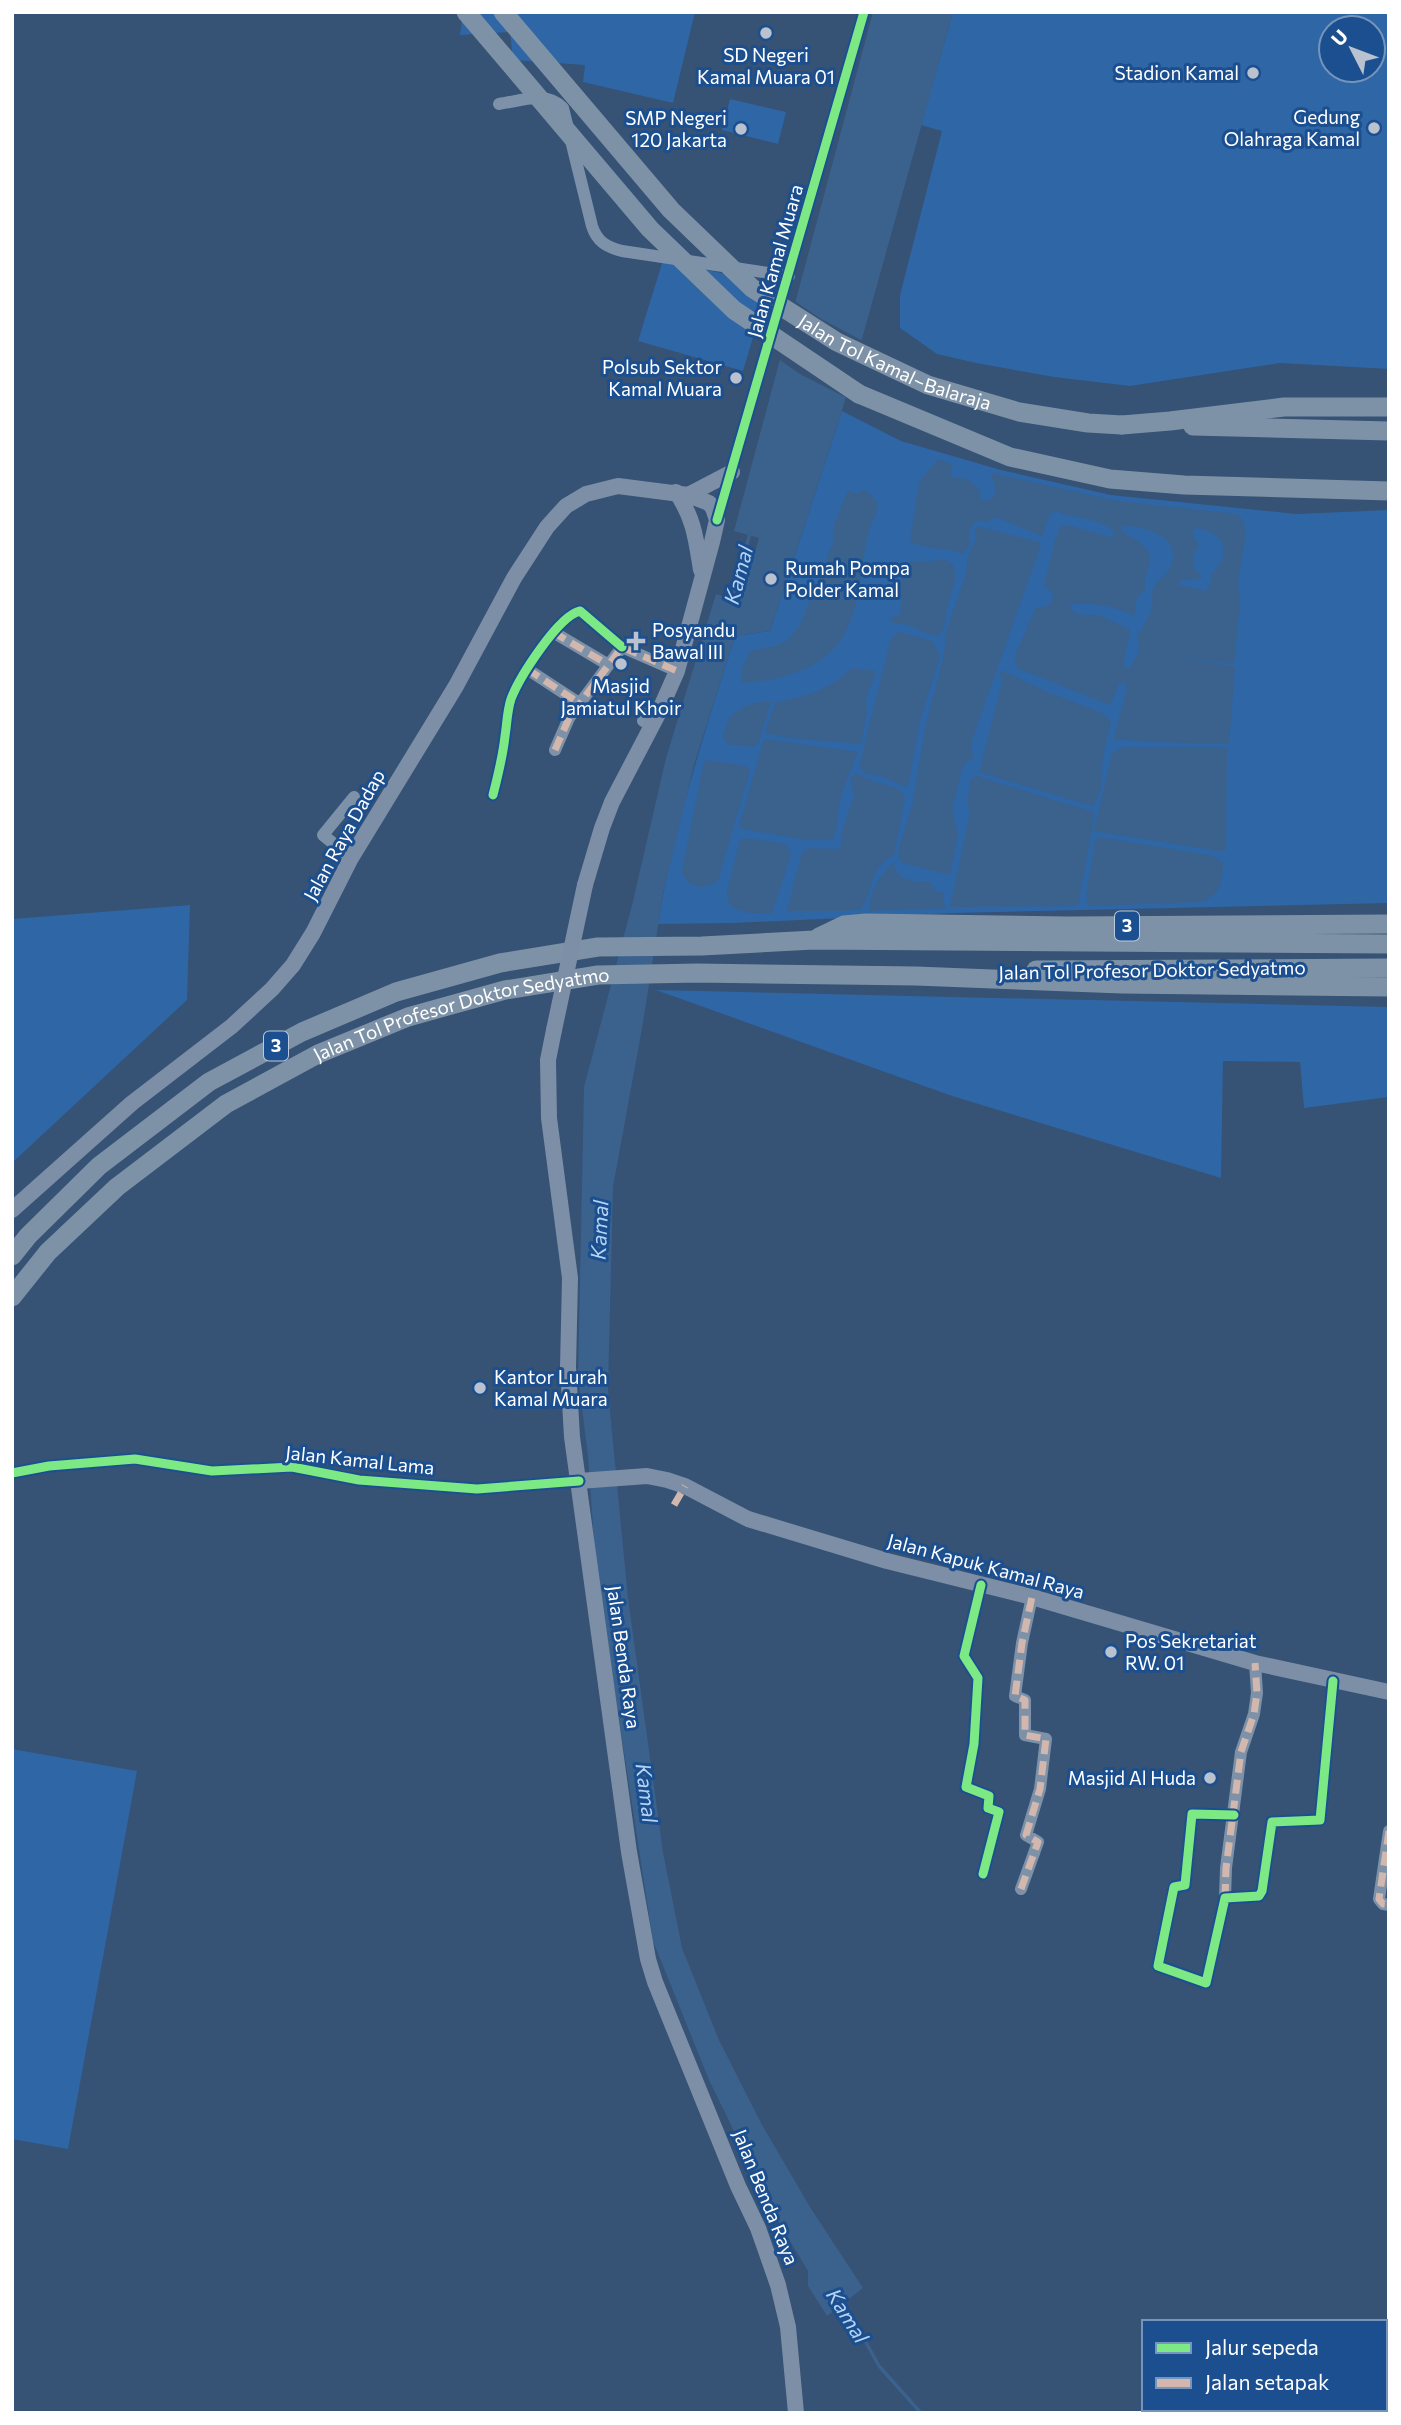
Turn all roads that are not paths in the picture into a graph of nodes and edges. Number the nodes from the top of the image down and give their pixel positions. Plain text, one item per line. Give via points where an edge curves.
1 (466, 12) edge
2 (503, 12) edge
3 (864, 12) edge
4 (499, 104) dead end
5 (789, 276) junction
6 (1389, 407) edge
7 (1122, 425) junction
8 (1389, 431) edge
9 (732, 472) junction
10 (1389, 491) edge
11 (682, 494) junction
12 (717, 520) junction
13 (702, 575) junction
14 (553, 632) junction
15 (626, 649) junction
16 (607, 664) junction
17 (527, 669) junction
18 (677, 671) junction
19 (579, 703) junction
20 (555, 750) dead end
21 (493, 795) dead end
22 (354, 796) dead end
23 (351, 858) junction
24 (1389, 913) edge
25 (1271, 924) junction
26 (1389, 924) edge
27 (814, 940) junction
28 (1389, 944) edge
29 (1389, 968) edge
30 (916, 976) junction
31 (1389, 987) edge
32 (12, 1210) edge
33 (12, 1256) edge
34 (12, 1297) edge
35 (12, 1473) edge
36 (584, 1481) junction
37 (981, 1585) junction
38 (1032, 1597) junction
39 (1255, 1663) junction
40 (1333, 1681) junction
41 (1389, 1692) edge
42 (1234, 1815) junction
43 (1389, 1831) edge
44 (983, 1874) dead end
45 (1021, 1889) dead end
46 (1225, 1898) junction
47 (1389, 1905) edge
48 (796, 2413) edge

1 - 10 highway, Jalan Tol Kamal–Balaraja, bridge via 650,229 734,310 859,394 1010,457 1110,479
2 - 7 highway, Jalan Tol Kamal–Balaraja, bridge via 671,210 752,288 836,342 928,385 1019,412
3 - 5 street, Jalan Kamal Muara
4 - 5 street via 545,98 563,108 592,226 605,244 622,251
5 - 9 street, Jalan Kamal Muara
6 - 7 highway via 1284,407
7 - 8 highway
9 - 11 main road
9 - 12 street, Jalan Kamal Muara
11 - 12 main road via 709,503
11 - 13 main road via 693,522
11 - 23 main road, Jalan Raya Dadap via 618,486 586,494 553,520 514,578 456,686
12 - 13 main road
13 - 18 main road
14 - 15 street via 580,611
14 - 16 street
14 - 17 street
15 - 16 street
15 - 18 street
16 - 19 street
17 - 19 street
17 - 21 street via 510,701
18 - 36 main road, Jalan Benda Raya, bridge via 650,718 601,828 548,1060 549,1118 570,1278 572,1437
19 - 20 street
22 - 23 street via 323,835
23 - 32 main road, Jalan Raya Dadap via 313,933 272,989 132,1103
24 - 25 highway
25 - 26 highway, Jalan Tol Profesor Doktor Sedyatmo / 3
25 - 27 highway, Jalan Tol Profesor Doktor Sedyatmo / 3 via 866,923 844,925
27 - 28 highway, Jalan Tol Profesor Doktor Sedyatmo / 3
27 - 33 highway, Jalan Tol Profesor Doktor Sedyatmo / 3 via 598,947 500,963 396,992 302,1032 209,1082 99,1166
29 - 30 highway, Jalan Tol Profesor Doktor Sedyatmo / 3 via 1064,969
30 - 31 highway, Jalan Tol Profesor Doktor Sedyatmo / 3
30 - 34 highway, Jalan Tol Profesor Doktor Sedyatmo / 3 via 598,975 505,990 408,1017 318,1054 226,1104 117,1187 48,1252
35 - 36 street, Jalan Kamal Lama via 135,1459 212,1471 292,1467 359,1480 477,1489
36 - 37 main road, Jalan Kapuk Kamal Raya via 648,1476 667,1480 748,1519
36 - 48 main road, Jalan Benda Raya via 629,1852 648,1959 778,2285 788,2327
37 - 38 main road, Jalan Kapuk Kamal Raya
37 - 44 street via 964,1656 978,1678 966,1787 989,1796 988,1808 999,1812
38 - 39 main road, Jalan Kapuk Kamal Raya
38 - 45 street via 1015,1696 1025,1700 1025,1735 1046,1739 1040,1788 1026,1835 1038,1842
39 - 40 main road, Jalan Kapuk Kamal Raya
39 - 42 street via 1257,1693 1241,1752
40 - 41 main road, Jalan Kapuk Kamal Raya
40 - 46 street via 1320,1820 1272,1822 1259,1896
42 - 46 street
42 - 46 street via 1192,1814 1185,1885 1174,1886 1158,1966 1207,1982
43 - 47 street via 1380,1899

